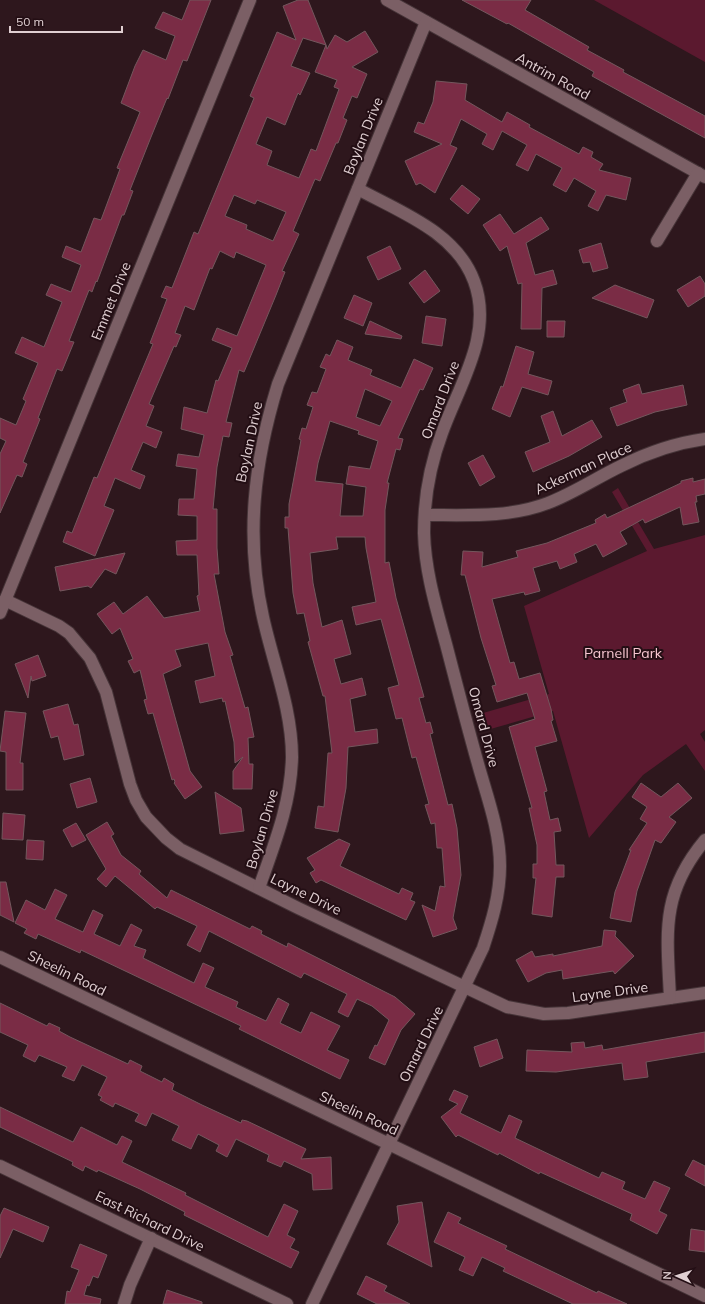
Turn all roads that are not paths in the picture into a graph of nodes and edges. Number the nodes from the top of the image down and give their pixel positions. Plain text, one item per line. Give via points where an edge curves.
1 (250, 0) edge
2 (387, 0) edge
3 (426, 22) junction
4 (701, 175) edge
5 (358, 189) junction
6 (657, 241) dead end
7 (705, 439) edge
8 (424, 515) junction
9 (5, 600) junction
10 (0, 613) edge
11 (705, 840) edge
12 (259, 888) junction
13 (0, 957) edge
14 (465, 987) junction
15 (705, 993) edge
16 (670, 998) junction
17 (389, 1144) junction
18 (0, 1166) edge
19 (151, 1238) junction
20 (705, 1296) edge
21 (124, 1304) edge
22 (288, 1304) edge
23 (312, 1304) edge

1 - 9 street, Emmet Drive
2 - 3 street, Antrim Road
3 - 4 street, Antrim Road
3 - 5 street, Boylan Drive
4 - 6 street
5 - 8 street, Omard Drive via 429,228 447,241 467,266 479,296 481,319 478,342 432,463
5 - 12 street, Boylan Drive via 278,384 265,426 257,468 253,526 257,580 263,616 287,711 292,755 285,811
7 - 8 street, Ackerman Place via 682,443 638,458 562,497 528,509 494,514
8 - 14 street, Omard Drive via 430,585 494,819 499,849 498,898 483,948
9 - 10 street, Emmet Drive
9 - 12 street, Layne Drive via 59,626 90,658 106,692 130,784 136,800 153,826 180,849
11 - 16 street via 681,876 671,906 667,936
12 - 14 street, Layne Drive
13 - 17 street, Sheelin Road
14 - 16 street, Layne Drive via 507,1007 544,1014 568,1013
14 - 17 street, Omard Drive
15 - 16 street, Layne Drive
17 - 20 street, Sheelin Road
17 - 23 street, Omard Drive
18 - 19 street, East Richard Drive
19 - 21 street
19 - 22 street, East Richard Drive

